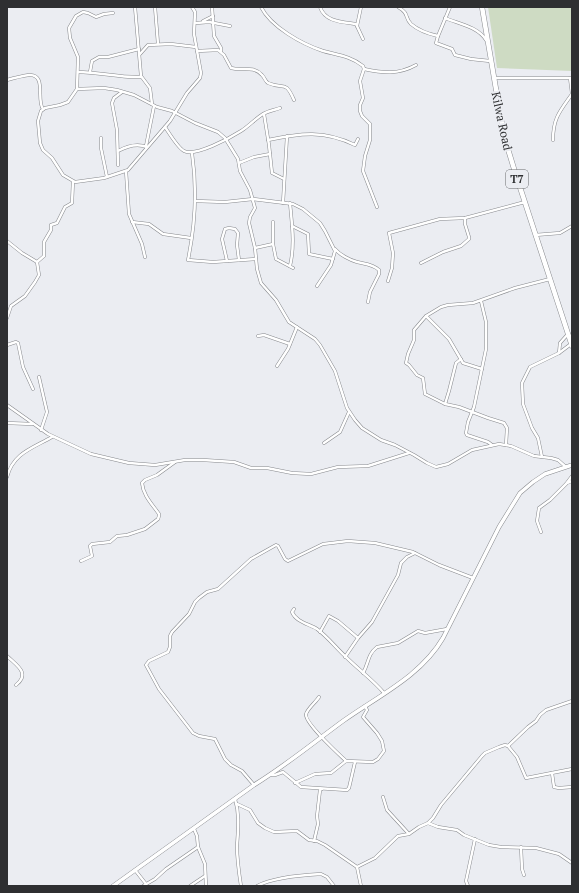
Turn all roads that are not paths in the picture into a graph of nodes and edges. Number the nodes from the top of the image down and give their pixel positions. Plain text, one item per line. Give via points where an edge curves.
1 (135, 7) edge
2 (156, 7) edge
3 (192, 7) edge
4 (212, 7) edge
5 (261, 7) edge
6 (320, 7) edge
7 (361, 7) edge
8 (398, 7) edge
9 (450, 7) edge
10 (482, 7) edge
11 (113, 13) dead end
12 (213, 16) junction
13 (445, 18) junction
14 (203, 22) junction
15 (214, 22) junction
16 (196, 23) junction
17 (230, 26) dead end
18 (358, 26) junction
19 (438, 36) junction
20 (363, 39) dead end
21 (488, 42) junction
22 (158, 45) junction
23 (139, 49) junction
24 (196, 49) junction
25 (221, 51) junction
26 (140, 54) junction
27 (490, 61) junction
28 (416, 65) dead end
29 (364, 69) junction
30 (78, 72) junction
31 (90, 72) junction
32 (142, 77) junction
33 (493, 78) junction
34 (571, 78) edge
35 (7, 80) edge
36 (77, 89) junction
37 (122, 92) junction
38 (572, 94) edge
39 (294, 100) dead end
40 (153, 105) junction
41 (280, 108) dead end
42 (43, 109) junction
43 (175, 113) junction
44 (264, 114) junction
45 (166, 126) junction
46 (287, 136) junction
47 (101, 138) dead end
48 (226, 139) junction
49 (358, 139) dead end
50 (268, 140) junction
51 (553, 140) dead end
52 (146, 147) junction
53 (118, 151) junction
54 (192, 153) junction
55 (270, 154) junction
56 (239, 163) junction
57 (118, 165) dead end
58 (126, 171) junction
59 (107, 177) junction
60 (284, 179) junction
61 (73, 181) junction
62 (253, 199) junction
63 (195, 201) junction
64 (525, 202) junction
65 (283, 203) junction
66 (290, 203) junction
67 (377, 207) dead end
68 (465, 218) junction
69 (132, 222) junction
70 (273, 222) dead end
71 (292, 226) junction
72 (572, 226) edge
73 (535, 235) junction
74 (191, 238) junction
75 (7, 240) edge
76 (273, 244) junction
77 (255, 248) junction
78 (334, 249) junction
79 (145, 257) dead end
80 (334, 258) junction
81 (256, 259) junction
82 (239, 260) junction
83 (227, 261) junction
84 (37, 262) junction
85 (421, 263) dead end
86 (290, 266) junction
87 (293, 268) dead end
88 (550, 279) junction
89 (388, 281) dead end
90 (317, 286) dead end
91 (481, 301) junction
92 (368, 302) dead end
93 (426, 316) junction
94 (7, 318) edge
95 (297, 328) junction
96 (570, 334) edge
97 (258, 336) dead end
98 (290, 344) junction
99 (7, 345) edge
100 (572, 345) edge
101 (559, 353) junction
102 (461, 359) junction
103 (277, 366) dead end
104 (482, 368) junction
105 (39, 377) dead end
106 (33, 389) dead end
107 (445, 404) junction
108 (7, 405) edge
109 (349, 412) junction
110 (471, 412) junction
111 (7, 423) edge
112 (33, 424) junction
113 (41, 430) junction
114 (52, 436) junction
115 (324, 443) dead end
116 (493, 445) junction
117 (506, 445) junction
118 (409, 453) junction
119 (542, 457) junction
120 (175, 461) junction
121 (572, 465) edge
122 (566, 467) junction
123 (572, 476) edge
124 (7, 477) edge
125 (572, 481) edge
126 (566, 484) junction
127 (542, 532) dead end
128 (415, 552) junction
129 (82, 561) dead end
130 (473, 578) junction
131 (294, 609) dead end
132 (447, 629) junction
133 (320, 632) junction
134 (358, 638) junction
135 (7, 656) edge
136 (345, 657) junction
137 (363, 673) junction
138 (16, 685) dead end
139 (384, 693) junction
140 (319, 697) dead end
141 (572, 701) edge
142 (364, 706) junction
143 (321, 737) junction
144 (508, 746) junction
145 (346, 761) junction
146 (355, 762) junction
147 (572, 769) edge
148 (552, 773) junction
149 (271, 775) junction
150 (295, 783) junction
151 (254, 785) junction
152 (572, 786) edge
153 (322, 789) junction
154 (383, 797) dead end
155 (235, 799) junction
156 (237, 804) junction
157 (428, 823) junction
158 (194, 829) junction
159 (409, 834) junction
160 (475, 839) junction
161 (314, 841) junction
162 (198, 847) junction
163 (521, 847) junction
164 (572, 863) edge
165 (357, 867) junction
166 (135, 870) junction
167 (524, 875) dead end
168 (205, 876) junction
169 (144, 885) edge
170 (114, 886) edge
171 (190, 886) edge
172 (206, 886) edge
173 (241, 886) edge
174 (257, 886) edge
175 (334, 886) edge
176 (361, 886) edge
177 (468, 886) edge

1 - 23 street
2 - 22 street
3 - 16 street
4 - 12 street
5 - 29 street via 271,21 301,41 323,51 347,57 363,65
6 - 18 street via 327,17
7 - 18 street
8 - 19 street via 405,12 411,24
9 - 13 street
10 - 21 highway, Kilwa Road / T7
11 - 30 street via 96,17 83,12 76,16 69,32 77,53
12 - 14 street
12 - 15 street
13 - 19 street
13 - 21 street via 479,31
14 - 15 street
14 - 16 street
15 - 17 street
15 - 25 street via 214,36
16 - 24 street
18 - 20 street
19 - 27 street via 437,44 452,48 455,55 472,60
21 - 27 highway, Kilwa Road / T7
22 - 24 street via 171,44
22 - 26 street via 147,45
23 - 26 street
23 - 31 street via 93,60
24 - 25 street
24 - 43 street via 200,77
25 - 39 street via 231,68 256,71 268,83 286,86
26 - 32 street
27 - 33 highway, Kilwa Road / T7
28 - 29 street via 390,73
29 - 67 street via 360,81 363,98 360,110 370,124 370,140 363,171
30 - 31 street
30 - 36 street
31 - 32 street
32 - 40 street via 150,88
33 - 34 street
33 - 64 highway, Kilwa Road / T7 via 504,136
34 - 38 street
35 - 42 street via 28,75 37,77 40,83 40,105
36 - 37 street via 108,88
36 - 42 street via 68,102
37 - 40 street
37 - 53 street via 114,98 112,104
38 - 51 street via 556,118
40 - 43 street
40 - 52 street
41 - 44 street
42 - 61 street via 38,122 44,151 63,175
43 - 45 street
43 - 48 street via 215,130
44 - 48 street via 241,132
44 - 50 street
45 - 52 street
45 - 54 street via 181,149
46 - 49 street via 328,135 355,145
46 - 50 street
46 - 60 street
47 - 59 street
48 - 54 street
48 - 56 street
50 - 55 street
52 - 53 street via 130,146
52 - 58 street
53 - 57 street
54 - 63 street
55 - 56 street
55 - 60 street via 272,173
56 - 62 street
58 - 59 street
58 - 69 street via 127,201
59 - 61 street
60 - 65 street
61 - 84 street via 72,202 65,208 57,223 51,225 44,242 44,256
62 - 63 street via 226,202
62 - 65 street
62 - 77 street via 254,209 248,223
63 - 74 street
64 - 68 street
64 - 73 highway, Kilwa Road / T7
65 - 66 street
66 - 71 street
66 - 78 street via 303,209 320,223
68 - 85 street via 469,237 466,242
68 - 89 street via 442,218 389,233 393,253
69 - 74 street via 149,224 163,234
69 - 79 street
70 - 76 street
71 - 80 street via 308,234 309,254
71 - 86 street via 293,250
72 - 73 street via 554,234
73 - 88 highway, Kilwa Road / T7
74 - 83 street via 188,260
75 - 84 street
76 - 77 street
76 - 86 street via 276,259
77 - 81 street
78 - 80 street
78 - 92 street via 379,270
80 - 90 street
81 - 82 street
81 - 95 street via 263,286 276,300 289,322
82 - 83 street
82 - 83 street via 238,233 235,229 229,228 225,229 222,239
84 - 94 street via 39,274 35,282 25,296 11,306
86 - 87 street
88 - 91 street via 514,288
88 - 96 highway, Kilwa Road / T7
91 - 93 street via 473,304 448,305
91 - 104 street via 487,330
93 - 102 street via 449,339
93 - 107 street via 414,330 414,340 406,363 423,378 425,394
95 - 98 street
95 - 109 street via 320,345 335,371
96 - 100 highway, Kilwa Road / T7
96 - 101 street via 560,343
97 - 98 street via 264,335
98 - 103 street
99 - 106 street via 18,343 23,367
100 - 101 street
101 - 119 street via 530,367 521,385 523,404 538,438
102 - 104 street via 465,364
102 - 107 street via 456,363
104 - 110 street
105 - 113 street via 47,412
107 - 110 street
108 - 112 street
109 - 115 street via 340,432
109 - 118 street via 358,424 376,438
110 - 116 street via 467,435
110 - 117 street via 504,423 507,428
111 - 112 street
112 - 113 street
113 - 114 street
114 - 120 street via 96,456 129,463 155,465
114 - 124 street via 15,459
116 - 117 street
116 - 118 street via 472,450 443,466 433,466
117 - 119 street
118 - 120 street via 368,466 338,467 311,474 251,468 234,462
119 - 122 street via 558,460
120 - 129 street via 142,483 149,501 160,516 158,519 145,529 117,536 110,542 92,544 92,556
121 - 122 main road
122 - 130 main road via 546,474 525,488 499,527
123 - 126 street
125 - 126 street
126 - 127 street via 539,508 537,521
128 - 130 street via 439,566
128 - 134 street via 401,563 398,575 384,602
128 - 151 street via 374,543 348,541 323,544 288,561 276,545 251,559 218,589 199,598 189,614 172,632 168,652 146,665 159,689 193,733 215,739 225,759 242,771
130 - 132 main road
131 - 133 street via 294,616
132 - 137 street via 425,633 418,631 398,643 377,647 367,658
132 - 139 main road via 429,658 404,680
133 - 134 street via 329,616
133 - 136 street
134 - 136 street
135 - 138 street via 22,673 21,680
136 - 137 street
137 - 139 street
139 - 142 main road
140 - 143 street via 306,718
141 - 144 street via 546,710
142 - 143 main road
142 - 146 street via 367,710 363,717 377,733 384,750 376,761
143 - 145 street
143 - 149 main road
144 - 148 street via 517,757 526,778
144 - 157 street via 485,753
145 - 146 street
145 - 150 street via 331,773 315,774
146 - 153 street via 348,789
147 - 148 street
148 - 152 street via 554,787
149 - 150 street via 283,772
149 - 151 main road
150 - 153 street via 301,787
151 - 155 main road
153 - 161 street via 318,798 318,824
154 - 159 street via 387,810
155 - 156 street
155 - 158 main road
156 - 161 street via 250,810 258,823 270,830 297,831
156 - 173 street
157 - 159 street
157 - 160 street via 454,829
158 - 162 street
158 - 166 main road
159 - 165 street via 398,836 375,858
160 - 163 street via 497,847
160 - 177 street via 466,881
161 - 165 street via 325,845
162 - 168 street via 205,864
162 - 169 street
163 - 164 street via 562,855
163 - 167 street
165 - 176 street
166 - 169 street
166 - 170 main road
168 - 171 street
168 - 172 street
174 - 175 street via 276,879 322,874

